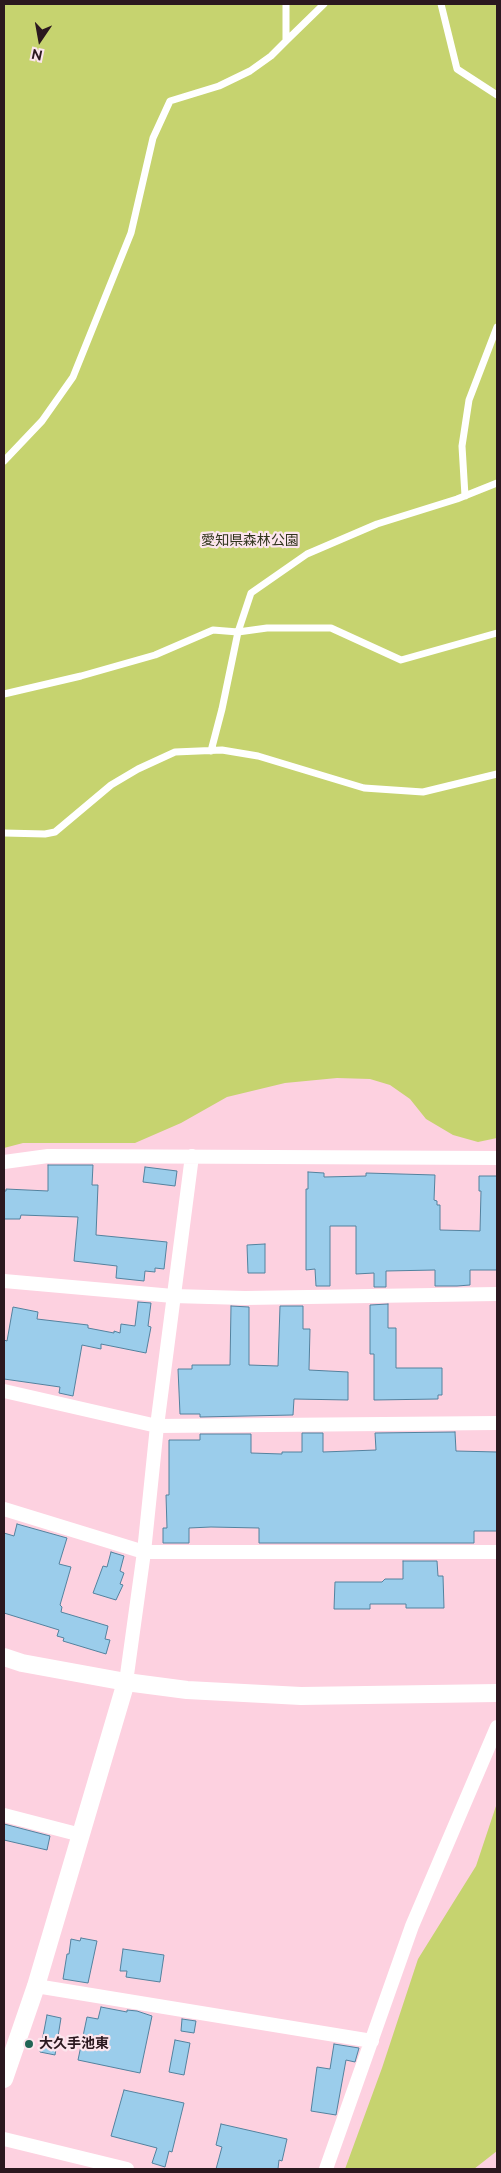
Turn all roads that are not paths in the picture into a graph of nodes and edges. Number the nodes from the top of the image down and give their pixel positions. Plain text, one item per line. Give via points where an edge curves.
1 (286, 4) edge
2 (324, 4) edge
3 (441, 4) edge
4 (286, 41) junction
5 (497, 95) edge
6 (497, 327) edge
7 (4, 461) edge
8 (497, 482) edge
9 (465, 496) junction
10 (238, 632) junction
11 (497, 633) edge
12 (4, 694) edge
13 (211, 750) junction
14 (497, 774) edge
15 (4, 833) edge
16 (192, 1156) junction
17 (497, 1158) edge
18 (4, 1162) edge
19 (4, 1281) edge
20 (497, 1294) edge
21 (173, 1296) junction
22 (4, 1391) edge
23 (497, 1423) edge
24 (157, 1426) junction
25 (4, 1509) edge
26 (144, 1552) junction
27 (497, 1552) edge
28 (4, 1657) edge
29 (126, 1682) junction
30 (497, 1693) edge
31 (497, 1727) edge
32 (4, 1815) edge
33 (81, 1835) junction
34 (36, 1986) junction
35 (372, 2041) junction
36 (4, 2080) edge
37 (4, 2139) edge
38 (111, 2167) edge
39 (127, 2169) edge
40 (326, 2169) edge

1 - 4 lane
2 - 4 lane
3 - 5 lane via 457,69
4 - 7 lane via 250,71 219,86 170,101 153,138 131,232 73,377 42,421
6 - 9 lane via 468,400 462,446
8 - 9 lane
9 - 10 lane via 377,524 307,554 251,593
10 - 11 lane via 267,628 331,628 401,660
10 - 12 lane via 213,630 155,655
10 - 13 lane
13 - 14 lane via 258,756 364,788 423,792
13 - 15 lane via 175,752 138,769 111,785 55,832
16 - 17 street
16 - 18 street via 48,1156
16 - 21 street
19 - 21 street
20 - 21 street
21 - 24 street
22 - 24 street
23 - 24 street
24 - 26 street
25 - 26 street
26 - 27 street
26 - 29 street
28 - 29 street
29 - 30 street via 187,1690 300,1696
29 - 33 street
31 - 35 street via 412,1926
32 - 33 street
33 - 34 street
34 - 35 street
34 - 36 street
35 - 40 street
37 - 38 street
38 - 39 street

